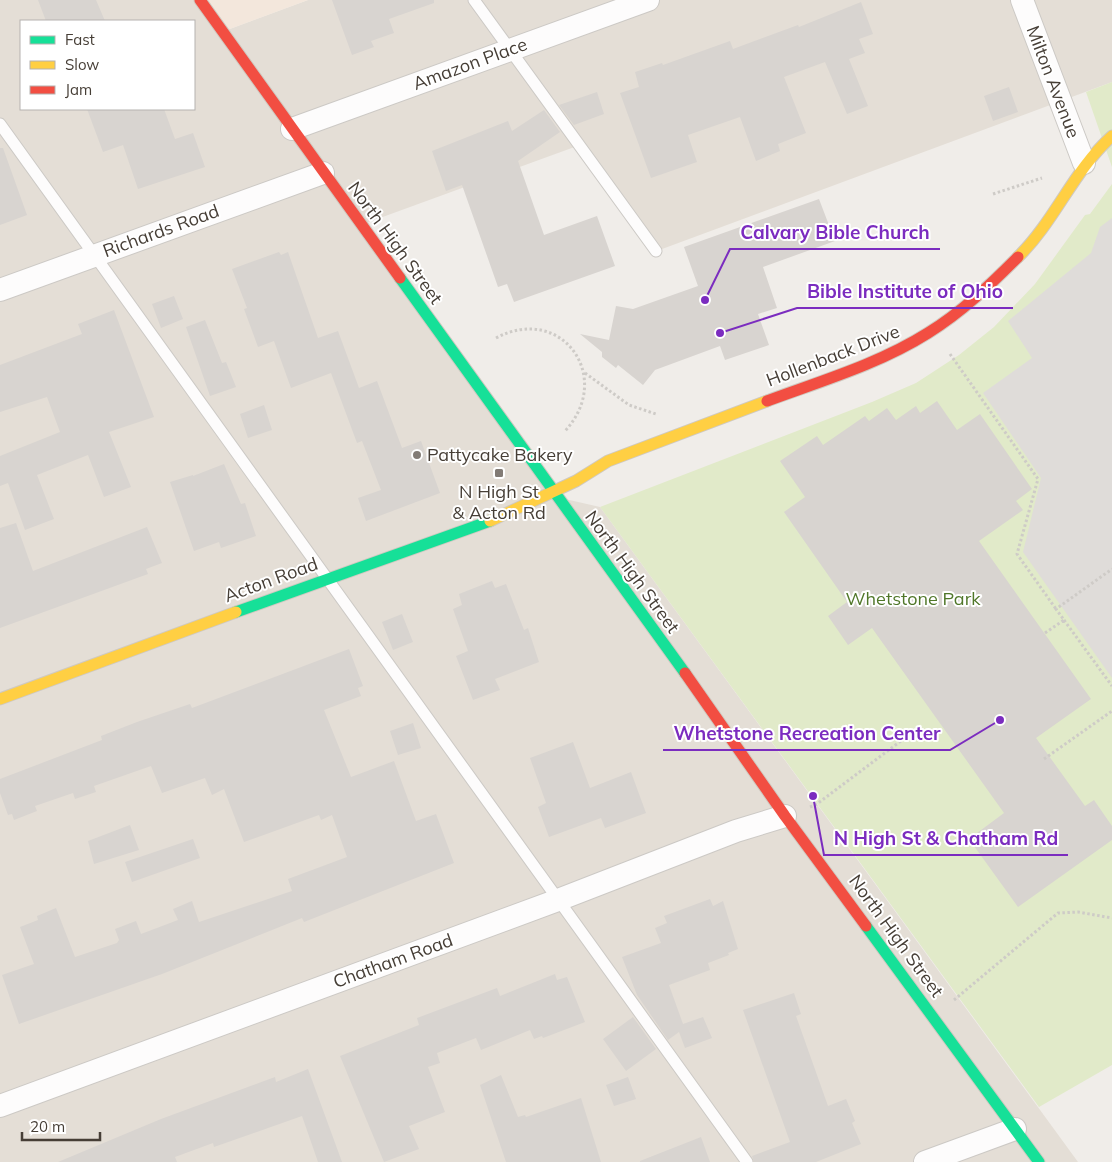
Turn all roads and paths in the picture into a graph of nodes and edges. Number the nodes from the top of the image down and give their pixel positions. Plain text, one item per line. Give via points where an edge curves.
1 (200, 0) edge
2 (474, 0) edge
3 (648, 0) edge
4 (1022, 0) edge
5 (510, 49) junction
6 (0, 124) edge
7 (292, 129) junction
8 (1112, 136) edge
9 (1084, 163) junction
10 (323, 172) junction
11 (1049, 180) dead end
12 (993, 194) dead end
13 (656, 251) dead end
14 (95, 256) junction
15 (0, 290) edge
16 (496, 338) dead end
17 (950, 354) dead end
18 (584, 372) junction
19 (658, 414) dead end
20 (566, 430) dead end
21 (554, 493) junction
22 (1112, 569) edge
23 (327, 578) junction
24 (1056, 609) junction
25 (1064, 620) junction
26 (1045, 633) dead end
27 (1112, 686) edge
28 (0, 699) edge
29 (1112, 711) edge
30 (922, 724) dead end
31 (1044, 759) dead end
32 (785, 816) junction
33 (558, 900) junction
34 (1112, 918) edge
35 (933, 1015) junction
36 (0, 1106) edge
37 (1015, 1129) junction
38 (747, 1162) edge
39 (925, 1162) edge
40 (1039, 1162) edge

1 - 7 main road, North High Street
2 - 5 lane
3 - 5 street, Amazon Place
4 - 9 street, Milton Avenue
5 - 7 street, Amazon Place
5 - 13 lane
6 - 14 lane
7 - 10 main road, North High Street
8 - 9 main road, Hollenback Drive
9 - 21 main road, Hollenback Drive via 1029,246 980,295 940,327 875,361 608,461
10 - 14 street, Richards Road
10 - 21 main road, North High Street
11 - 12 path via 1044,178
14 - 15 street, Richards Road
14 - 23 lane
16 - 18 path via 522,329 549,332 568,344
17 - 24 path via 1038,480 1017,554
18 - 19 path via 630,405
18 - 20 path via 582,405
21 - 23 main road, Acton Road via 509,514
21 - 32 main road, North High Street
22 - 24 path
23 - 28 main road, Acton Road
23 - 33 lane
24 - 25 path
25 - 26 path
25 - 27 path
29 - 31 path
30 - 32 path via 817,804
32 - 33 street, Chatham Road via 736,831
32 - 35 main road, North High Street
33 - 36 street, Chatham Road
33 - 38 lane
34 - 35 path via 1078,912 1058,913
35 - 37 main road, North High Street
37 - 39 street
37 - 40 main road, North High Street

